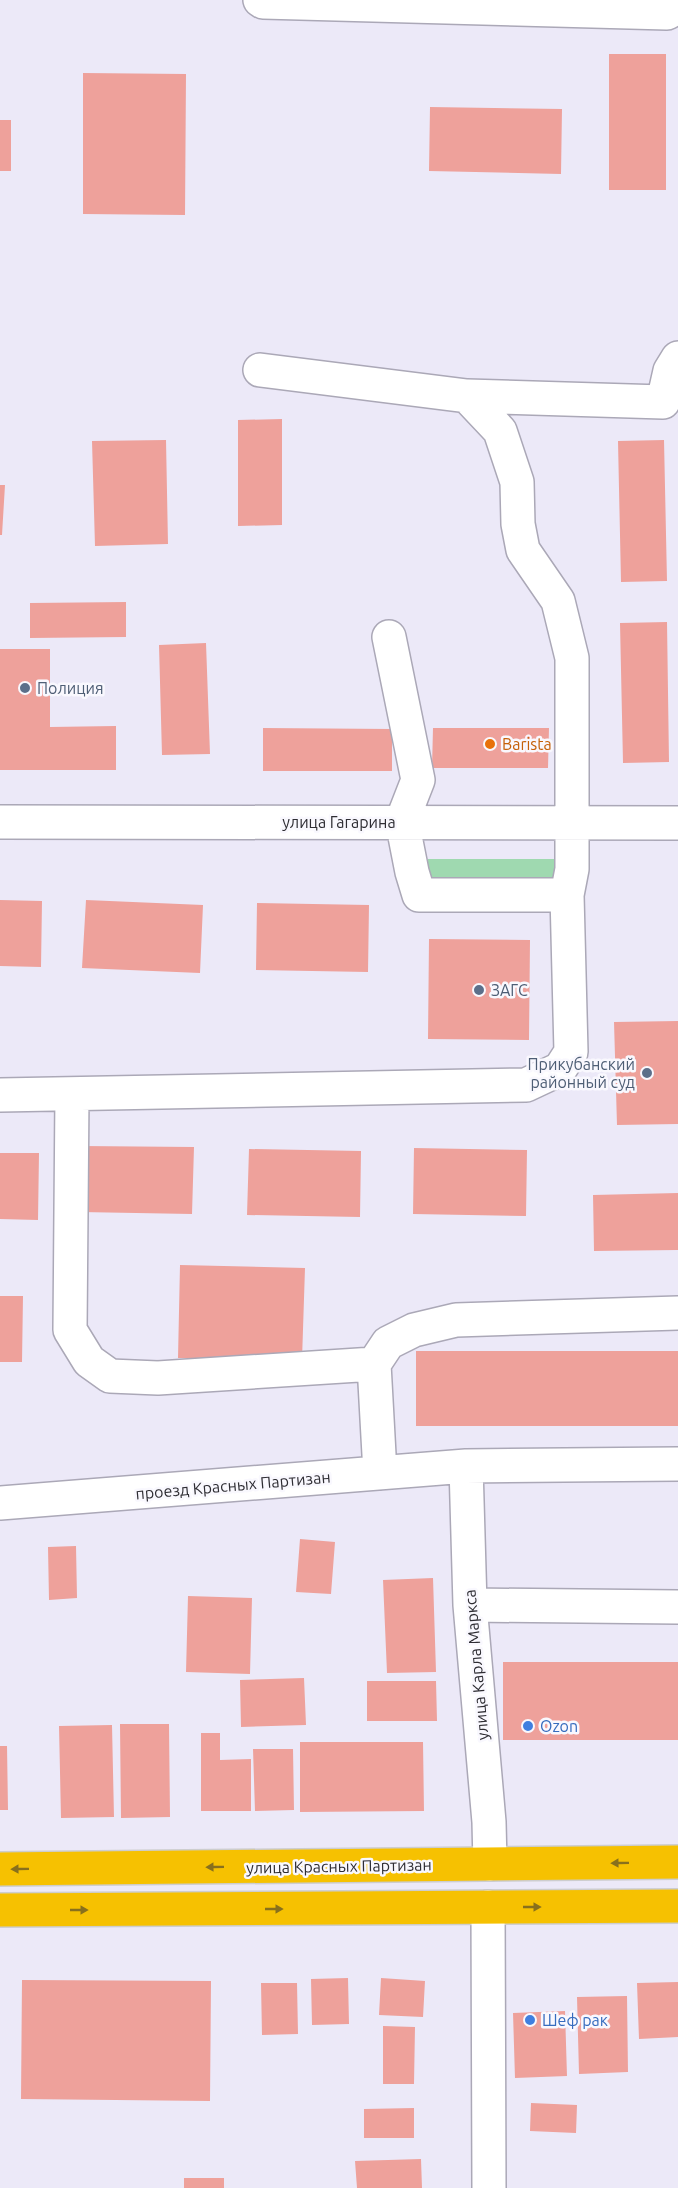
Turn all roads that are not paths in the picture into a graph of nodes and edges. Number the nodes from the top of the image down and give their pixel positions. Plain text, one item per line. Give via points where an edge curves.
1 (260, 0) edge
2 (678, 7) edge
3 (678, 358) edge
4 (260, 370) dead end
5 (467, 396) junction
6 (671, 401) edge
7 (388, 637) dead end
8 (402, 821) junction
9 (0, 822) edge
10 (572, 823) junction
11 (678, 823) edge
12 (567, 895) junction
13 (72, 1094) junction
14 (0, 1095) edge
15 (678, 1313) edge
16 (374, 1364) junction
17 (678, 1464) edge
18 (466, 1466) junction
19 (380, 1473) junction
20 (0, 1503) edge
21 (470, 1605) junction
22 (678, 1607) edge
23 (678, 1862) edge
24 (490, 1864) junction
25 (0, 1869) edge
26 (678, 1906) edge
27 (488, 1907) junction
28 (0, 1910) edge
29 (489, 2188) edge

1 - 2 street via 667,13
3 - 6 street via 670,371
4 - 5 street
5 - 6 street
5 - 10 street via 500,430 517,482 523,550 558,601 567,635 572,658
7 - 8 street via 418,780
8 - 9 street, улица Гагарина
8 - 10 street, улица Гагарина
8 - 12 street via 419,895
10 - 11 street, улица Гагарина
10 - 12 street via 572,869
12 - 13 street via 571,1052 560,1068 526,1085
13 - 14 street
13 - 16 street via 70,1330 89,1361 110,1376 158,1378
15 - 16 street via 456,1320 414,1330 388,1343
16 - 19 street
17 - 18 street, проезд Красных Партизан
18 - 19 street, проезд Красных Партизан
18 - 21 street, улица Карла Маркса
19 - 20 street, проезд Красных Партизан
21 - 22 street
21 - 24 street, улица Карла Маркса
23 -> 24 highway, улица Красных Партизан
24 -> 25 highway, улица Красных Партизан
27 -> 26 highway
28 -> 27 highway
27 - 29 street

